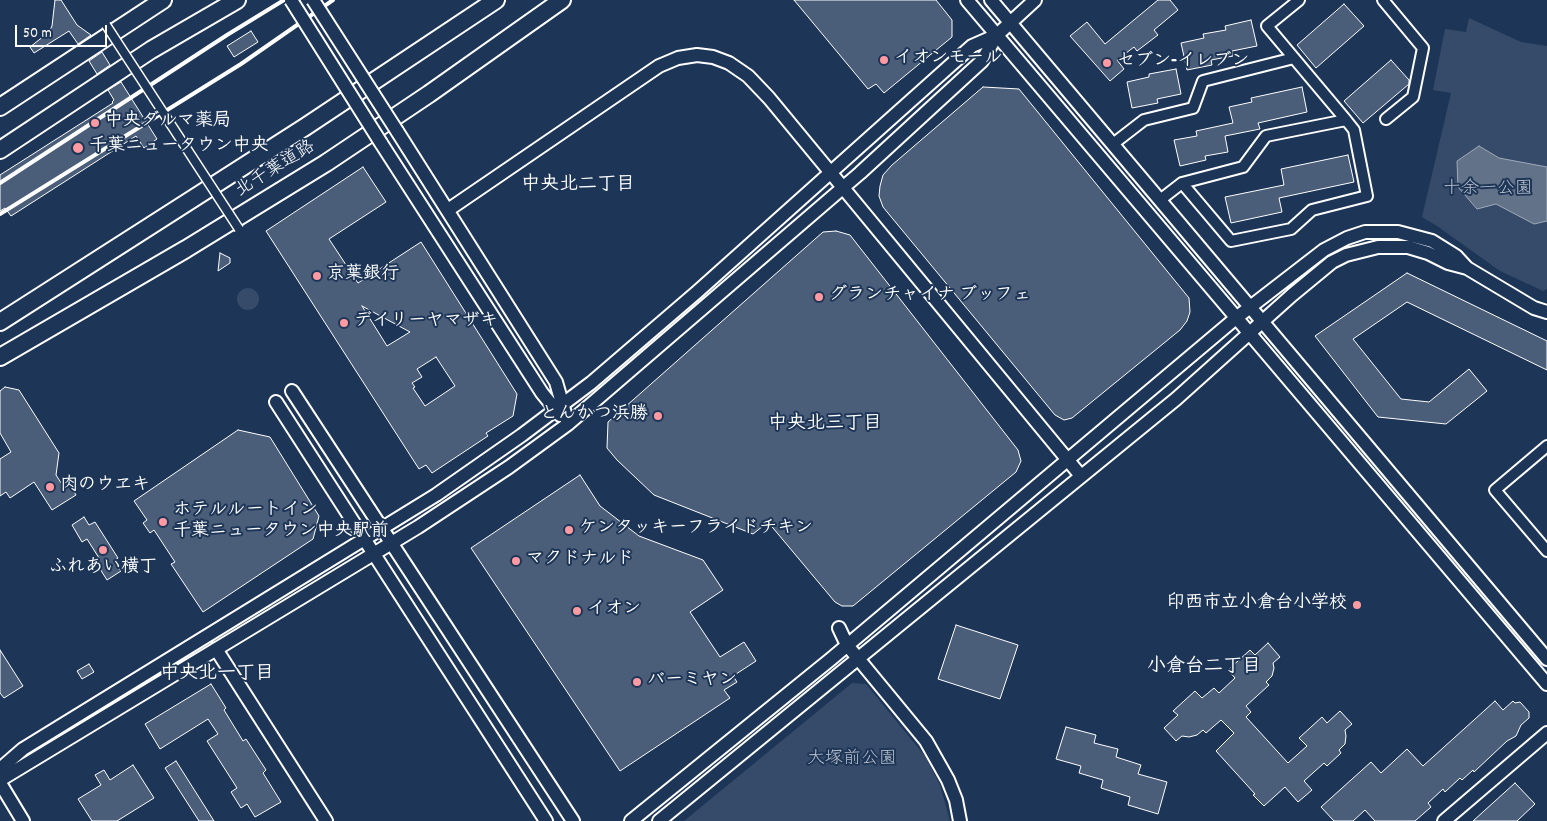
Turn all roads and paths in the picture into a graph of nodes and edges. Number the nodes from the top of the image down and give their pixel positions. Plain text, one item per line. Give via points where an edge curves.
1 (163, 0) edge
2 (236, 0) edge
3 (291, 0) edge
4 (313, 0) edge
5 (496, 0) edge
6 (562, 0) edge
7 (967, 0) edge
8 (991, 0) edge
9 (1036, 0) edge
10 (1299, 0) edge
11 (1384, 0) edge
12 (1011, 22) junction
13 (106, 25) dead end
14 (997, 35) junction
15 (1294, 58) junction
16 (0, 107) edge
17 (1386, 119) dead end
18 (1346, 120) junction
19 (1113, 144) junction
20 (0, 150) edge
21 (830, 172) junction
22 (1182, 183) junction
23 (843, 188) junction
24 (1160, 200) junction
25 (448, 210) junction
26 (239, 229) dead end
27 (1467, 268) junction
28 (1250, 307) junction
29 (1547, 312) edge
30 (1236, 318) junction
31 (0, 322) edge
32 (1262, 322) junction
33 (1249, 334) junction
34 (0, 357) edge
35 (292, 391) dead end
36 (276, 402) dead end
37 (559, 407) junction
38 (568, 424) junction
39 (1547, 446) edge
40 (1067, 459) junction
41 (1081, 476) junction
42 (381, 528) junction
43 (364, 538) junction
44 (392, 543) junction
45 (1545, 544) edge
46 (374, 554) junction
47 (835, 632) dead end
48 (847, 645) junction
49 (216, 649) junction
50 (858, 658) junction
51 (1547, 658) edge
52 (1547, 684) edge
53 (1547, 733) edge
54 (0, 769) edge
55 (0, 782) edge
56 (23, 821) edge
57 (326, 821) edge
58 (546, 821) edge
59 (573, 821) edge
60 (630, 821) edge
61 (659, 821) edge
62 (960, 821) edge
63 (1444, 821) edge

1 - 16 highway
2 - 20 highway via 151,50
3 - 37 street, bridge via 542,393
4 - 25 street, bridge
5 - 31 highway, 北千葉道路 via 305,128
6 - 34 highway, 北千葉道路 via 326,163
7 - 14 street
8 - 12 street
9 - 12 street
10 - 15 street via 1267,26
11 - 17 street via 1423,48 1413,97
12 - 14 street
12 - 19 street
13 - 26 street, bridge
14 - 21 street via 972,46
14 - 23 street via 982,61
14 - 30 street
15 - 18 street
15 - 19 street via 1203,81 1193,108 1144,120
18 - 22 street via 1266,136 1243,167
18 - 22 street via 1354,130 1367,196 1312,210 1291,229 1231,241
19 - 24 street
21 - 23 street
21 - 25 street via 748,76 729,63 697,55 659,66
21 - 37 street via 690,298
22 - 24 street
23 - 38 street
23 - 40 street
24 - 28 street
25 - 37 street via 556,382
27 - 28 street via 1456,256 1432,241 1398,232 1365,232 1324,250
27 - 29 street via 1534,308
27 - 32 street via 1408,247 1364,250 1332,262
28 - 30 street
28 - 32 street
30 - 33 street
30 - 40 street
32 - 33 street
32 - 51 street
33 - 41 street via 1176,399
33 - 52 street
35 - 42 street
36 - 43 street
37 - 38 street
37 - 42 street via 436,495
38 - 44 street via 509,467
39 - 45 street via 1495,490
40 - 41 street
40 - 48 street
41 - 50 street
42 - 43 street
42 - 44 street
43 - 46 street
43 - 54 street via 23,749
44 - 46 street
44 - 59 street
46 - 49 street
46 - 58 street
47 - 48 street
48 - 50 street
48 - 60 street
49 - 55 street
49 - 57 street
50 - 61 street
50 - 62 street via 935,754 951,786
53 - 63 street
55 - 56 street

